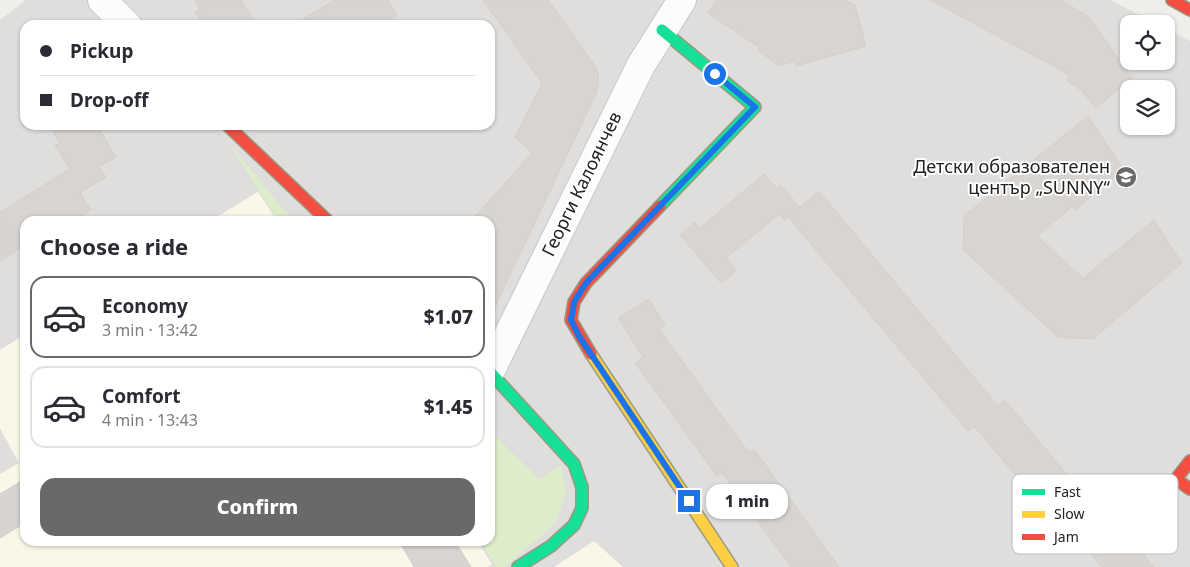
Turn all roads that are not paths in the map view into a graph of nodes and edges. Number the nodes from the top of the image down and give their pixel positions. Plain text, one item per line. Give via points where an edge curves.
1 (102, 0) edge
2 (682, 0) edge
3 (1172, 0) edge
4 (1190, 10) edge
5 (122, 20) edge
6 (662, 30) junction
7 (233, 130) edge
8 (323, 216) edge
9 (495, 362) edge
10 (495, 377) edge
11 (1190, 461) edge
12 (1178, 476) edge
13 (1178, 480) edge
14 (1190, 489) edge
15 (518, 567) edge
16 (732, 567) edge

1 - 5 street
2 - 6 street, Георги Калоянчев
3 - 4 street
6 - 9 street, Георги Калоянчев via 641,65
6 - 16 street via 755,107 586,283 574,302 571,320
7 - 8 street
10 - 15 street via 574,464 582,487 582,508 574,525 551,546
11 - 12 street
13 - 14 street

